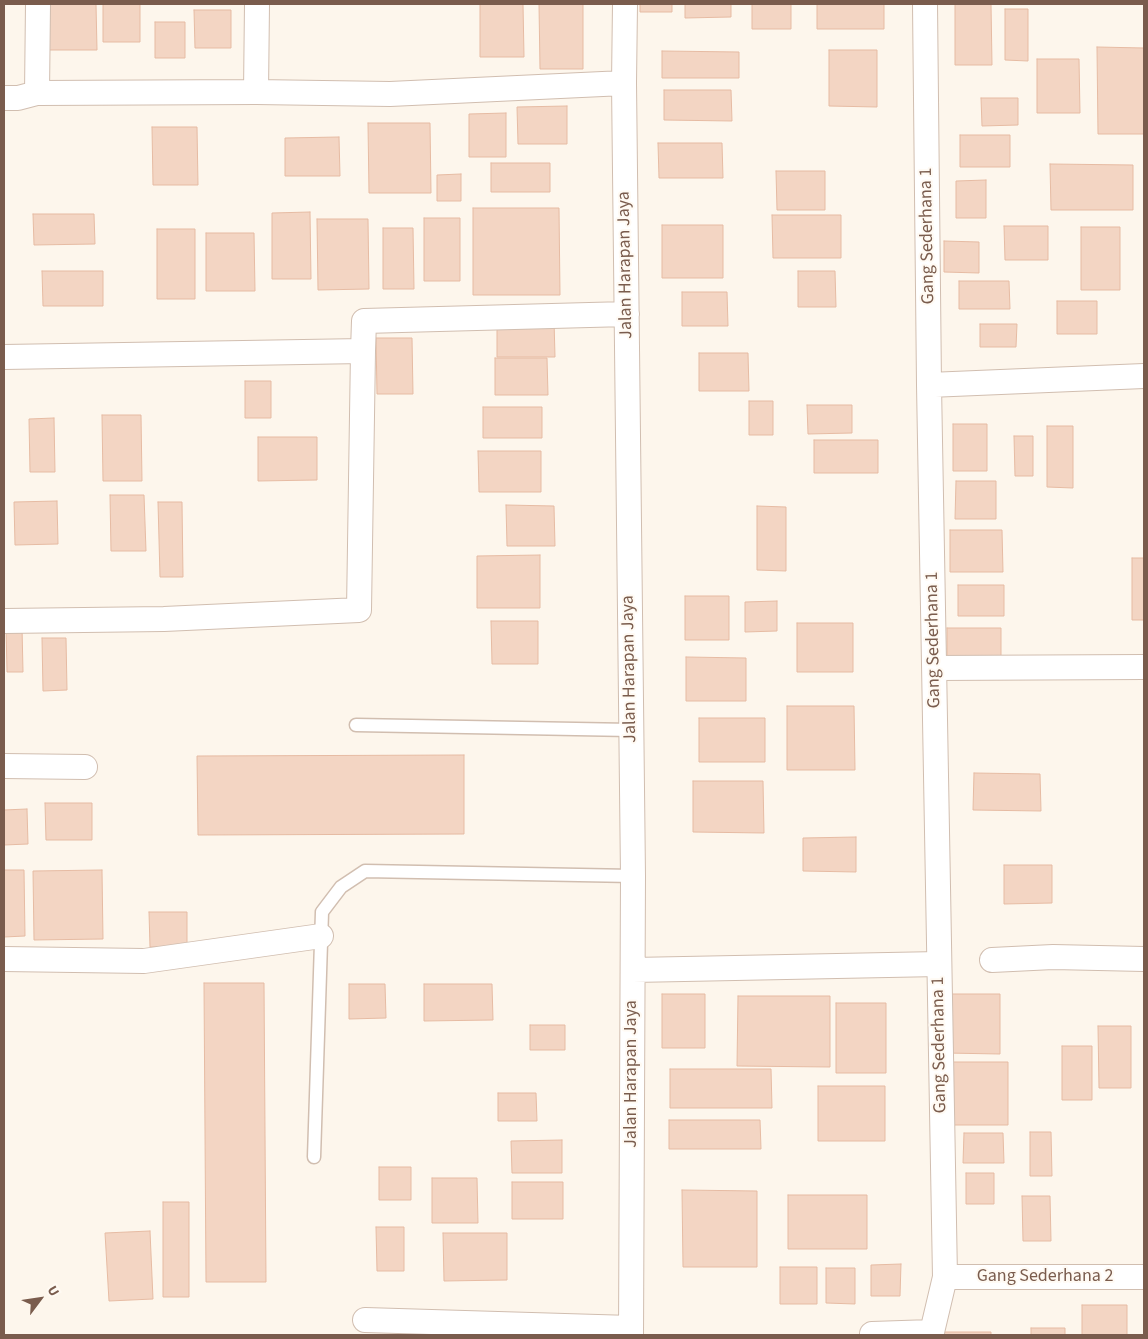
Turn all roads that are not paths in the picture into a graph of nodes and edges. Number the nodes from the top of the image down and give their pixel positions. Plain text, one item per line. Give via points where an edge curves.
1 (38, 4) edge
2 (257, 4) edge
3 (626, 4) edge
4 (925, 4) edge
5 (624, 82) junction
6 (256, 92) junction
7 (37, 93) junction
8 (4, 98) edge
9 (627, 314) junction
10 (363, 351) junction
11 (4, 358) edge
12 (1144, 376) edge
13 (930, 385) junction
14 (4, 621) edge
15 (1144, 667) edge
16 (935, 668) junction
17 (356, 725) dead end
18 (631, 730) junction
19 (4, 766) edge
20 (85, 767) dead end
21 (633, 876) junction
22 (321, 936) junction
23 (4, 959) edge
24 (1144, 959) edge
25 (992, 960) dead end
26 (939, 964) junction
27 (633, 970) junction
28 (314, 1157) dead end
29 (945, 1277) junction
30 (1144, 1277) edge
31 (365, 1320) dead end
32 (631, 1332) edge
33 (872, 1334) edge

1 - 7 street
2 - 6 street
3 - 5 street, Jalan Harapan Jaya
4 - 13 street, Gang Sederhana 1
5 - 6 street via 390,94
5 - 9 street, Jalan Harapan Jaya
6 - 7 street
7 - 8 street
9 - 10 street via 364,321
9 - 18 street, Jalan Harapan Jaya
10 - 11 street
10 - 14 street via 359,610 164,619
12 - 13 street
13 - 16 street, Gang Sederhana 1
15 - 16 street
16 - 26 street, Gang Sederhana 1
17 - 18 lane
18 - 21 street, Jalan Harapan Jaya
19 - 20 street
21 - 22 lane via 365,871 340,887 322,912
21 - 27 street, Jalan Harapan Jaya
22 - 23 street via 144,962
22 - 28 lane
24 - 25 street
26 - 27 street
26 - 29 street, Gang Sederhana 1
27 - 32 street, Jalan Harapan Jaya
29 - 30 street, Gang Sederhana 2
29 - 33 street, Gang Sederhana 1 via 932,1332
31 - 32 street

